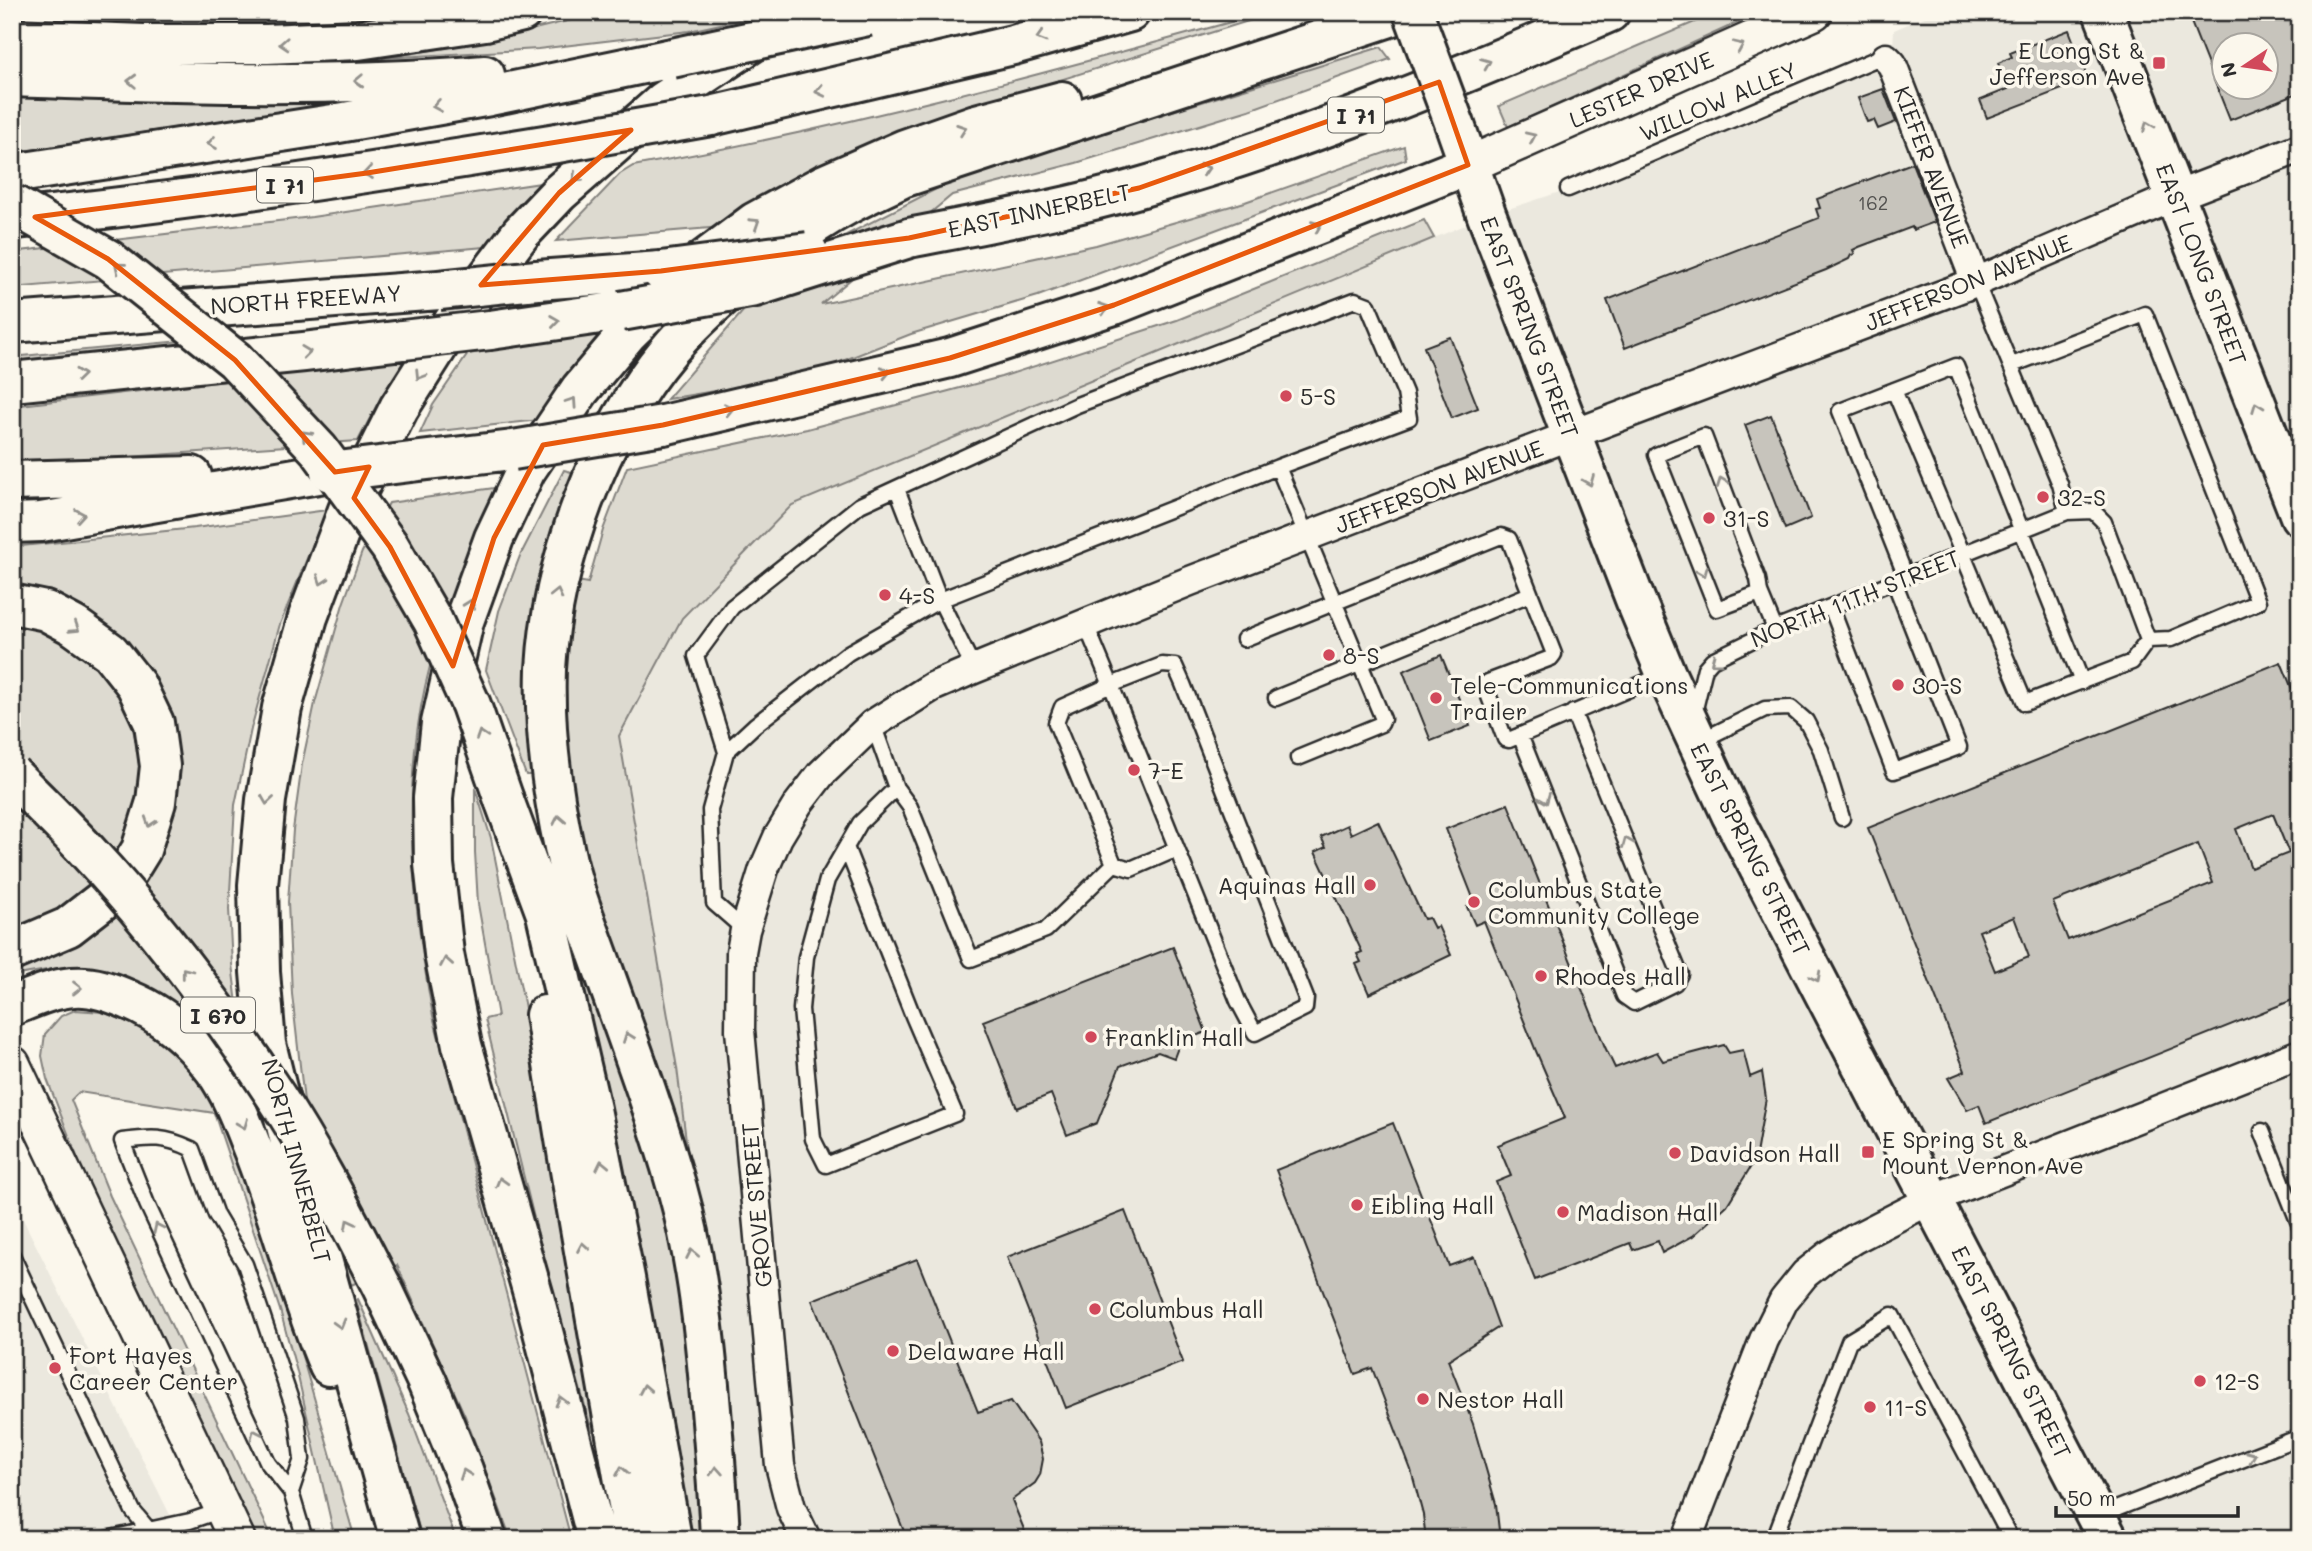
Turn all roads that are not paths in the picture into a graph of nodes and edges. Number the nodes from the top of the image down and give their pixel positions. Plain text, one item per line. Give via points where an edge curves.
1 (522, 12) edge
2 (797, 12) edge
3 (1130, 12) edge
4 (1405, 12) edge
5 (1413, 12) edge
6 (1610, 12) edge
7 (1814, 12) edge
8 (2103, 12) edge
9 (876, 14) edge
10 (12, 25) edge
11 (12, 39) edge
12 (143, 44) junction
13 (1314, 44) junction
14 (672, 58) junction
15 (1886, 58) joint
16 (12, 77) edge
17 (2300, 148) edge
18 (1468, 165) junction
19 (12, 174) edge
20 (1569, 189) dead end
21 (2176, 196) junction
22 (12, 204) edge
23 (12, 220) edge
24 (909, 238) junction
25 (1976, 282) junction
26 (439, 290) joint
27 (12, 323) edge
28 (2012, 365) junction
29 (12, 382) edge
30 (1894, 390) junction
31 (1571, 435) junction
32 (2289, 457) edge
33 (1278, 467) junction
34 (330, 472) junction
35 (12, 481) edge
36 (897, 489) junction
37 (2067, 512) junction
38 (2300, 516) edge
39 (12, 523) edge
40 (2020, 531) junction
41 (1306, 537) junction
42 (1964, 554) junction
43 (1900, 579) junction
44 (1760, 593) junction
45 (1530, 594) junction
46 (940, 600) junction
47 (1335, 603) junction
48 (12, 604) edge
49 (1831, 607) junction
50 (1086, 625) junction
51 (1775, 629) junction
52 (1244, 639) dead end
53 (2148, 640) junction
54 (1360, 664) junction
55 (974, 668) junction
56 (1666, 674) junction
57 (2082, 682) junction
58 (1111, 685) junction
59 (1276, 698) dead end
60 (1573, 712) junction
61 (873, 724) junction
62 (1520, 735) junction
63 (1694, 735) junction
64 (726, 752) junction
65 (1298, 758) dead end
66 (12, 775) edge
67 (896, 788) junction
68 (504, 800) junction
69 (1842, 818) dead end
70 (846, 847) junction
71 (1177, 849) junction
72 (1114, 864) junction
73 (764, 869) joint
74 (745, 930) junction
75 (12, 951) edge
76 (12, 1006) edge
77 (2300, 1054) edge
78 (12, 1064) edge
79 (2262, 1131) dead end
80 (1932, 1199) junction
81 (2300, 1226) edge
82 (12, 1255) edge
83 (2300, 1437) edge
84 (291, 1492) junction
85 (230, 1524) edge
86 (2102, 1528) edge
87 (397, 1529) edge
88 (149, 1530) junction
89 (803, 1538) edge
90 (106, 1539) edge
91 (305, 1539) edge
92 (487, 1539) edge
93 (597, 1539) edge
94 (634, 1539) edge
95 (672, 1539) edge
96 (720, 1539) edge
97 (1687, 1539) edge
98 (1774, 1539) edge
99 (2011, 1539) edge

1 -> 12 main road via 358,40
2 -> 87 main road, NORTH INNERBELT via 664,101 559,193 521,233 454,321 399,408 348,510 308,617 282,708 258,885 266,1044
3 -> 23 main road, I 71, bridge via 1013,45 711,116 367,173
4 - 13 main road
5 - 18 main road, EAST SPRING STREET, bridge
24 -> 6 main road, EAST INNERBELT / I 71 via 1139,188 1215,166 1308,135
18 -> 7 street, LESTER DRIVE
21 -> 8 main road, EAST LONG STREET
9 - 14 main road, bridge
10 - 12 main road
11 - 12 main road
93 -> 13 main road via 462,1045 444,954 434,864 433,798 440,723 464,621 494,538 526,470 580,390 619,343 700,263 755,222 823,185 976,124 1145,78
96 -> 13 main road via 703,1322 690,1241 648,1092 582,908 556,806 547,667 555,604 585,493 635,397 668,350 771,254 845,206 902,178
14 -> 16 main road via 436,79 255,85
14 -> 19 main road via 491,96
15 - 20 lane, WILLOW ALLEY
15 - 25 street, KIEFER AVENUE
17 - 21 street, JEFFERSON AVENUE
18 - 31 main road, EAST SPRING STREET
34 -> 18 main road, bridge via 513,450 663,425 950,358 1114,305
21 - 25 street, JEFFERSON AVENUE
32 -> 21 main road, EAST LONG STREET
68 -> 22 main road, bridge via 471,705 433,621 390,547 319,450 224,352 108,259
24 - 26 main road, EAST INNERBELT / I 71, bridge via 661,271
29 -> 24 main road, bridge via 490,330 621,311 755,287
25 - 28 lane, KIEFER AVENUE
25 - 31 street, JEFFERSON AVENUE
26 - 27 main road, NORTH FREEWAY / I 71
28 - 37 lane, KIEFER AVENUE
28 - 53 lane via 2145,314 2258,602 2171,639
30 - 40 lane via 1956,366
30 - 42 lane
30 - 43 lane via 1840,411
31 - 41 street, JEFFERSON AVENUE
31 -> 56 main road, EAST SPRING STREET
32 - 38 main road, EAST LONG STREET
33 - 36 lane via 1409,418 1405,393 1368,306 1355,300 1150,376
33 - 41 lane
33 - 46 lane
34 - 35 main road
39 -> 34 main road via 41,522
36 - 46 lane
36 - 64 lane via 860,505 732,607 696,656
37 - 40 lane, NORTH 11TH STREET
37 - 53 lane via 2094,512 2104,522
40 - 42 lane, NORTH 11TH STREET
40 - 57 lane
41 - 47 lane
41 - 50 street, JEFFERSON AVENUE
42 - 43 lane, NORTH 11TH STREET
42 - 57 lane via 2025,703
43 - 49 lane, NORTH 11TH STREET
43 - 49 lane via 1959,747 1894,771
44 -> 44 lane via 1704,436 1656,455 1717,609
44 - 51 lane
45 - 47 lane via 1508,539 1501,536
45 - 54 lane
45 - 62 lane via 1554,654 1485,686 1505,739
46 - 55 lane
46 - 64 lane via 848,653
47 - 52 lane
47 - 54 lane
48 -> 75 main road via 46,611 110,652 136,685 154,723 160,766 156,802 141,850 117,889 68,927
49 - 51 lane, NORTH 11TH STREET
50 - 55 street, JEFFERSON AVENUE
50 - 58 lane
51 -> 63 lane, NORTH 11TH STREET via 1705,667
53 - 57 lane via 2132,663
54 - 59 lane
54 - 65 lane via 1383,719 1381,724
55 - 61 street, JEFFERSON AVENUE via 932,687
56 - 60 lane
56 - 63 main road, EAST SPRING STREET
58 - 71 lane
58 - 71 lane via 1161,665 1175,666 1306,998 1306,1008 1255,1033 1237,1002
58 - 72 lane via 1062,707 1056,723
60 - 62 lane
62 -> 60 lane via 1624,996 1634,1003 1675,983 1680,974
61 - 67 lane
61 - 73 street, JEFFERSON AVENUE via 821,774 798,804
63 - 69 lane via 1765,709 1791,708 1806,721 1821,750
63 -> 80 main road, EAST SPRING STREET
64 - 74 lane via 709,810 714,903
92 -> 66 main road, I 670, bridge via 427,1382 381,1285 276,1096 146,920 88,852
67 - 70 lane via 860,823
67 - 72 lane via 910,807 971,958 1046,930
94 -> 68 main road via 538,970
95 -> 68 main road via 591,1109 546,914
70 - 70 lane via 827,880 806,957 801,1009 813,1139 826,1165 955,1114
71 - 72 lane via 1131,869
73 - 74 street, GROVE STREET
74 - 89 street, GROVE STREET via 740,1030 780,1465
76 -> 87 main road via 53,990 107,990 147,1007 178,1030 214,1069 235,1104 265,1179 317,1336
77 - 80 street
78 - 85 street
79 - 81 lane
80 - 86 main road, EAST SPRING STREET
80 - 97 street via 1829,1255 1805,1274 1784,1300
82 - 88 lane via 132,1511
86 -> 83 lane
84 -> 84 lane via 268,1463 122,1141 172,1139 192,1149 216,1215 245,1264 297,1418 302,1459
84 - 91 lane
85 - 88 lane via 190,1521
88 - 90 lane
98 - 99 lane via 1849,1341 1892,1315

